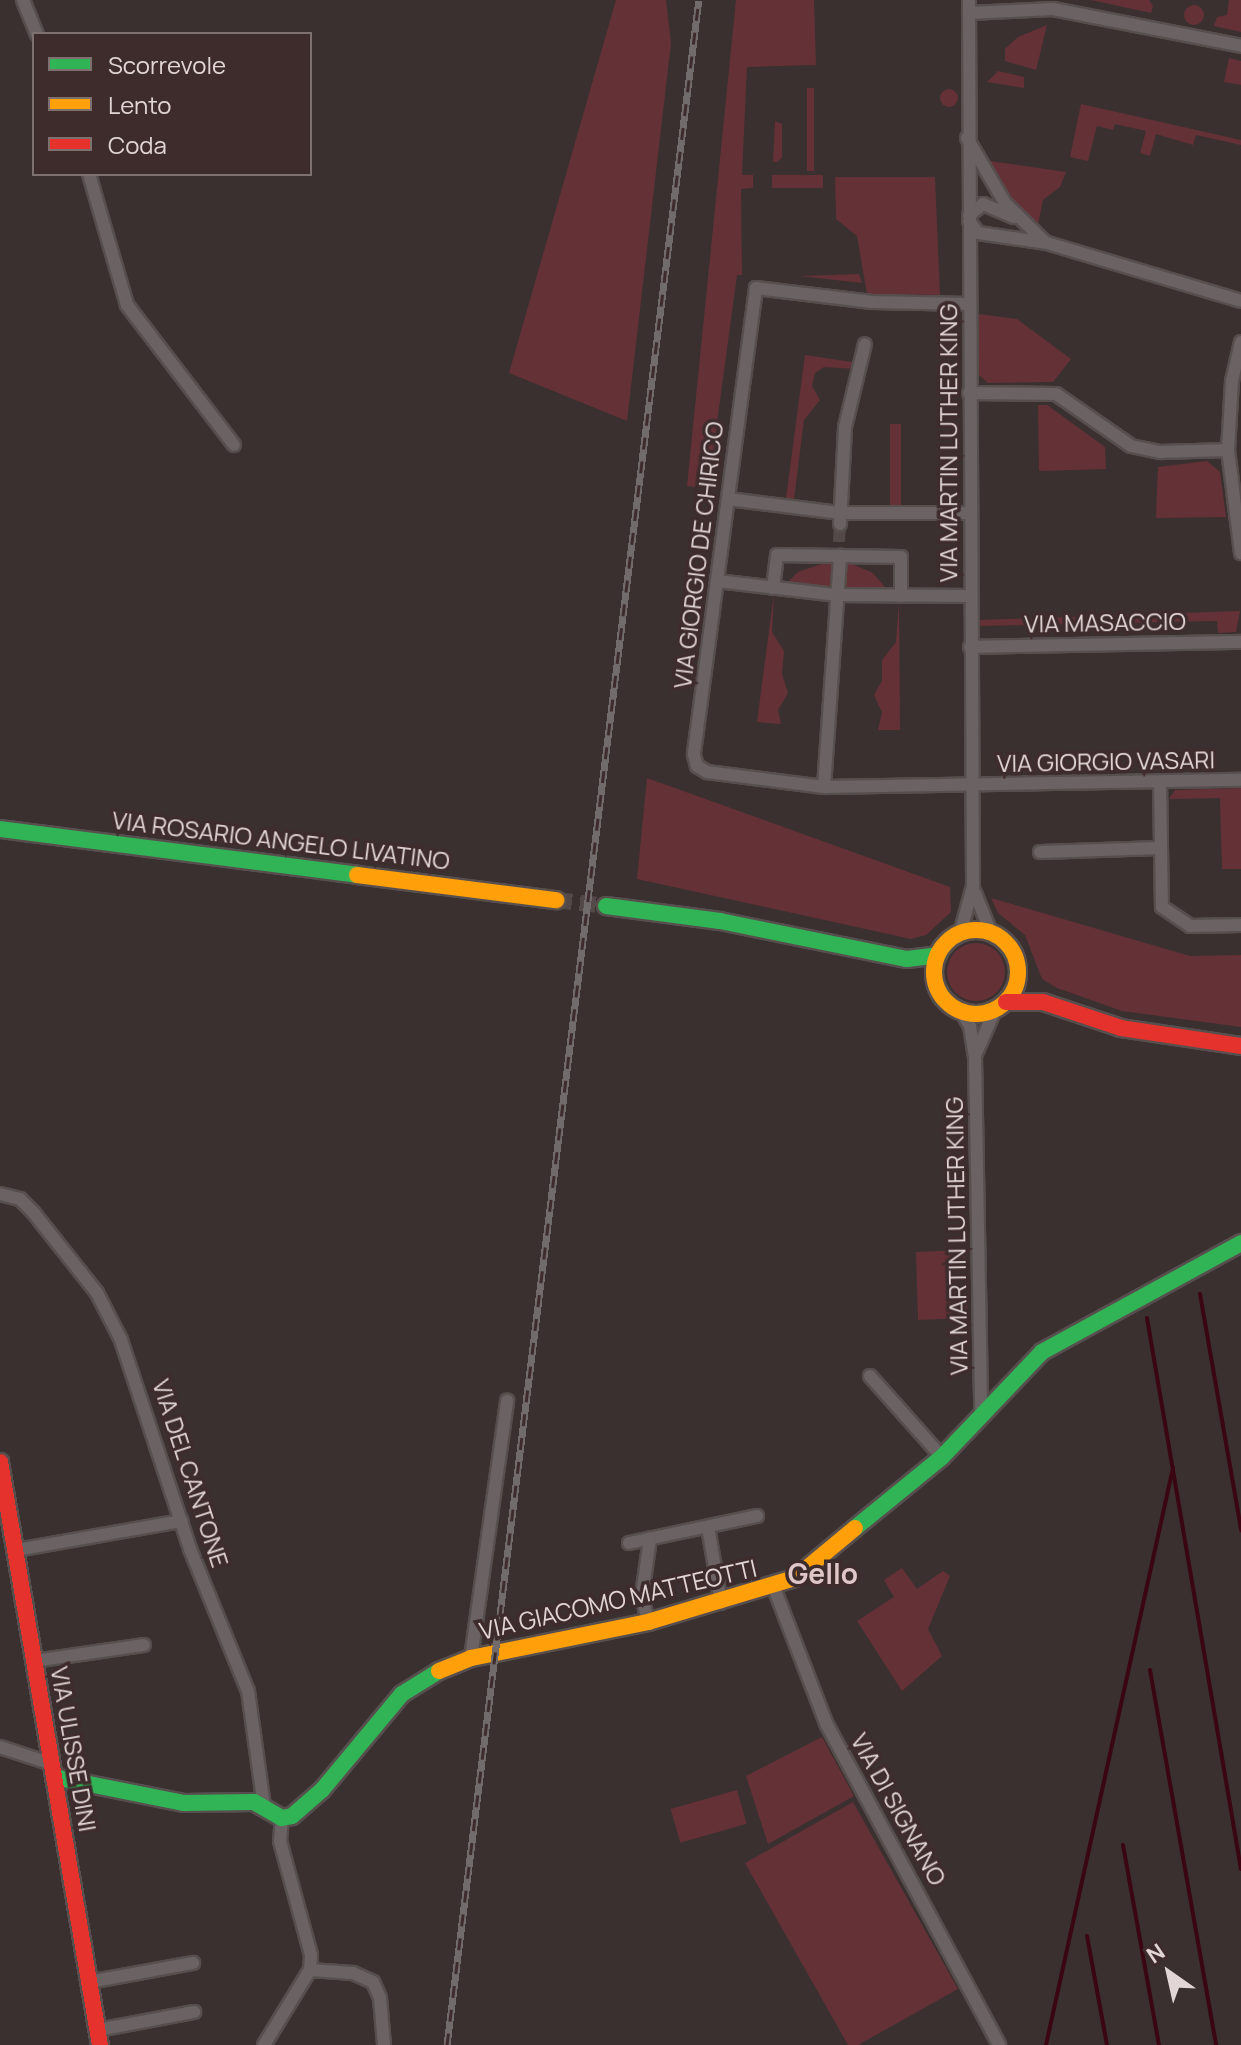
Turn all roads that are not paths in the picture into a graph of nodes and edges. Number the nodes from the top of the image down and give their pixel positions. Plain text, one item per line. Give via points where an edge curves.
1 (23, 0) edge
2 (1055, 4) edge
3 (969, 6) edge
4 (36, 32) edge
5 (1241, 46) edge
6 (967, 137) junction
7 (90, 176) edge
8 (1000, 212) junction
9 (969, 218) junction
10 (1017, 218) junction
11 (990, 234) junction
12 (1047, 243) junction
13 (969, 250) junction
14 (1241, 301) edge
15 (969, 304) junction
16 (1241, 342) edge
17 (865, 344) dead end
18 (969, 393) junction
19 (234, 445) dead end
20 (1228, 450) junction
21 (728, 499) junction
22 (970, 513) junction
23 (841, 518) junction
24 (1241, 553) edge
25 (840, 556) junction
26 (717, 581) junction
27 (773, 588) junction
28 (837, 595) junction
29 (901, 596) junction
30 (970, 596) junction
31 (1241, 642) edge
32 (970, 647) junction
33 (1241, 780) edge
34 (1160, 782) junction
35 (971, 785) junction
36 (824, 787) junction
37 (0, 829) edge
38 (1161, 848) junction
39 (1040, 852) dead end
40 (973, 886) junction
41 (556, 900) tunnel mouth
42 (606, 906) tunnel mouth
43 (1241, 925) edge
44 (991, 933) junction
45 (960, 934) junction
46 (938, 955) junction
47 (907, 959) junction
48 (1018, 974) junction
49 (935, 980) junction
50 (1043, 1002) junction
51 (1000, 1006) junction
52 (961, 1011) junction
53 (1241, 1046) edge
54 (975, 1056) junction
55 (0, 1194) edge
56 (1241, 1243) edge
57 (870, 1376) dead end
58 (507, 1401) dead end
59 (981, 1416) junction
60 (942, 1457) junction
61 (0, 1462) edge
62 (757, 1516) dead end
63 (181, 1521) junction
64 (708, 1527) junction
65 (650, 1539) junction
66 (629, 1543) dead end
67 (16, 1550) junction
68 (774, 1588) junction
69 (721, 1603) junction
70 (648, 1622) junction
71 (144, 1645) dead end
72 (471, 1658) junction
73 (34, 1661) junction
74 (0, 1747) edge
75 (53, 1771) junction
76 (264, 1807) junction
77 (282, 1818) junction
78 (193, 1963) dead end
79 (310, 1970) junction
80 (89, 1982) junction
81 (194, 2012) dead end
82 (99, 2037) edge
83 (264, 2045) edge
84 (384, 2045) edge
85 (999, 2045) edge

1 - 4 street
2 - 3 street
2 - 5 street
3 - 6 street, VIA MARTIN LUTHER KING
6 - 9 street, VIA MARTIN LUTHER KING
6 - 10 street
7 - 19 street via 127,305
8 - 9 street via 983,204
8 - 10 street
8 - 11 street via 1002,222
9 - 11 street via 978,233
9 - 13 street, VIA MARTIN LUTHER KING
10 - 12 street
11 - 12 street
11 - 13 street
12 - 14 street
13 - 15 street, VIA MARTIN LUTHER KING
15 - 18 street, VIA MARTIN LUTHER KING
15 - 21 street, VIA GIORGIO DE CHIRICO via 872,302 756,288
16 - 20 street via 1232,381
17 - 23 street via 845,427
18 - 20 street via 1056,394 1131,446 1160,452
18 - 22 street, VIA MARTIN LUTHER KING
20 - 24 street
21 - 23 street
21 - 26 street, VIA GIORGIO DE CHIRICO
22 - 23 street
22 - 30 street, VIA MARTIN LUTHER KING
25 - 27 street via 777,555
25 - 28 street
25 - 29 street via 901,557
26 - 27 street
26 - 36 street, VIA GIORGIO DE CHIRICO via 694,755 697,766 707,772
27 - 28 street
28 - 29 street
28 - 36 street
29 - 30 street
30 - 32 street, VIA MARTIN LUTHER KING
31 - 32 street, VIA MASACCIO
32 - 35 street, VIA MARTIN LUTHER KING
33 - 34 street, VIA GIORGIO VASARI
34 - 35 street, VIA GIORGIO VASARI
34 - 38 street
35 - 36 street, VIA GIORGIO DE CHIRICO
35 - 40 street, VIA MARTIN LUTHER KING
37 - 41 street, VIA ROSARIO ANGELO LIVATINO
38 - 39 street
38 - 43 street via 1162,907 1184,924
40 - 44 street
40 - 45 street
42 - 47 street via 720,921
44 - 45 street
44 - 48 street via 1011,949
45 - 46 street
46 - 47 street
46 - 49 street
47 - 49 street
48 - 50 street
48 - 51 street
49 - 52 street via 944,999
50 - 51 street
50 - 53 street via 1121,1028
51 - 52 street
51 - 54 street
52 - 54 street via 970,1026
54 - 59 street, VIA MARTIN LUTHER KING
55 - 63 street, VIA DEL CANTONE via 20,1199 33,1212 97,1293 141,1388
56 - 59 street, VIA GIACOMO MATTEOTTI via 1042,1352
57 - 60 street
58 - 72 street
59 - 60 street, VIA GIACOMO MATTEOTTI
60 - 68 street, VIA GIACOMO MATTEOTTI via 825,1556
61 - 67 street, VIA ULISSE DINI
62 - 64 street
63 - 67 street
63 - 76 street, VIA DEL CANTONE via 248,1691
64 - 65 street
64 - 69 street
65 - 66 street
65 - 70 street via 642,1595
67 - 73 street, VIA ULISSE DINI
68 - 69 street, VIA GIACOMO MATTEOTTI
68 - 85 street, VIA DI SIGNANO via 823,1718
69 - 70 street, VIA GIACOMO MATTEOTTI
70 - 72 street, VIA GIACOMO MATTEOTTI
71 - 73 street
72 - 77 street, VIA GIACOMO MATTEOTTI via 428,1675 402,1694 322,1790
73 - 75 street, VIA ULISSE DINI
74 - 75 street
75 - 76 street via 184,1803
75 - 80 street, VIA ULISSE DINI
76 - 77 street
77 - 79 street via 280,1841 311,1955
78 - 80 street
79 - 83 street
79 - 84 street via 353,1973 373,1982 380,1998
80 - 82 street, VIA ULISSE DINI
81 - 82 street

